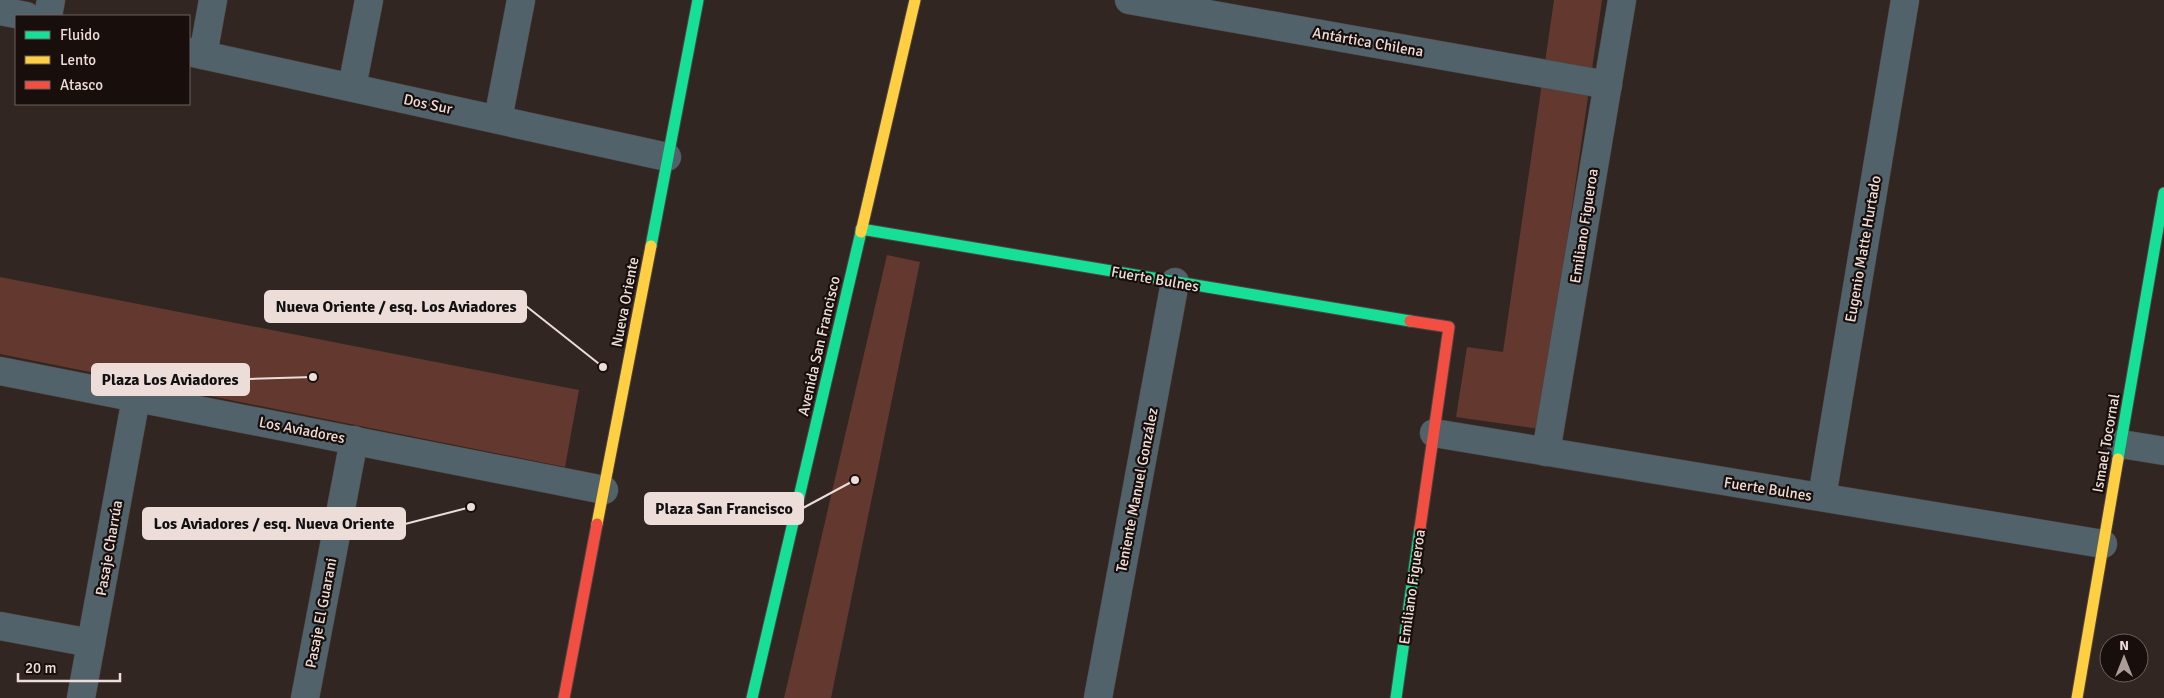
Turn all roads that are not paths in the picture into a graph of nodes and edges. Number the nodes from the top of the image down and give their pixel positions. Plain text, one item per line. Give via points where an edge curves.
1 (51, 0) edge
2 (214, 0) edge
3 (369, 0) edge
4 (521, 0) edge
5 (698, 0) edge
6 (915, 0) edge
7 (1129, 0) edge
8 (1622, 0) edge
9 (1905, 0) edge
10 (0, 10) edge
11 (22, 15) edge
12 (48, 15) edge
13 (196, 53) edge
14 (1608, 85) junction
15 (352, 87) junction
16 (498, 119) junction
17 (668, 156) junction
18 (2164, 193) edge
19 (862, 229) junction
20 (1175, 282) junction
21 (1449, 328) joint
22 (0, 371) edge
23 (136, 398) junction
24 (1434, 433) junction
25 (354, 440) junction
26 (2121, 444) junction
27 (2164, 451) edge
28 (1546, 452) junction
29 (604, 490) junction
30 (1822, 497) junction
31 (2103, 544) junction
32 (0, 626) edge
33 (91, 643) junction
34 (1400, 697) edge
35 (81, 698) edge
36 (306, 698) edge
37 (564, 698) edge
38 (752, 698) edge
39 (1098, 698) edge
40 (2077, 698) edge

1 - 12 street
2 - 13 street
3 - 15 street
4 - 16 street
5 - 17 street, Nueva Oriente
6 - 19 street, Avenida San Francisco
7 - 14 street, Antártica Chilena
8 - 14 street, Emiliano Figueroa
9 - 30 street, Eugenio Matte Hurtado
10 - 11 street
13 - 15 street, Dos Sur
14 - 28 street, Emiliano Figueroa
15 - 16 street, Dos Sur
16 - 17 street, Dos Sur
17 - 29 street, Nueva Oriente
18 - 26 street, Ismael Tocornal
19 - 20 street, Fuerte Bulnes
19 - 38 street, Avenida San Francisco
20 - 21 street, Fuerte Bulnes
20 - 39 street, Teniente Manuel González
21 - 24 street, Emiliano Figueroa
22 - 23 street, Los Aviadores
23 - 25 street, Los Aviadores
23 - 33 street, Pasaje Charrúa
24 - 28 street, Fuerte Bulnes
24 - 34 street, Emiliano Figueroa
25 - 29 street, Los Aviadores
25 - 36 street, Pasaje El Guarani
26 - 27 street
26 - 31 street, Ismael Tocornal
28 - 30 street, Fuerte Bulnes
29 - 37 street, Nueva Oriente
30 - 31 street, Fuerte Bulnes
31 - 40 street, Ismael Tocornal
32 - 33 street
33 - 35 street, Pasaje Charrúa

